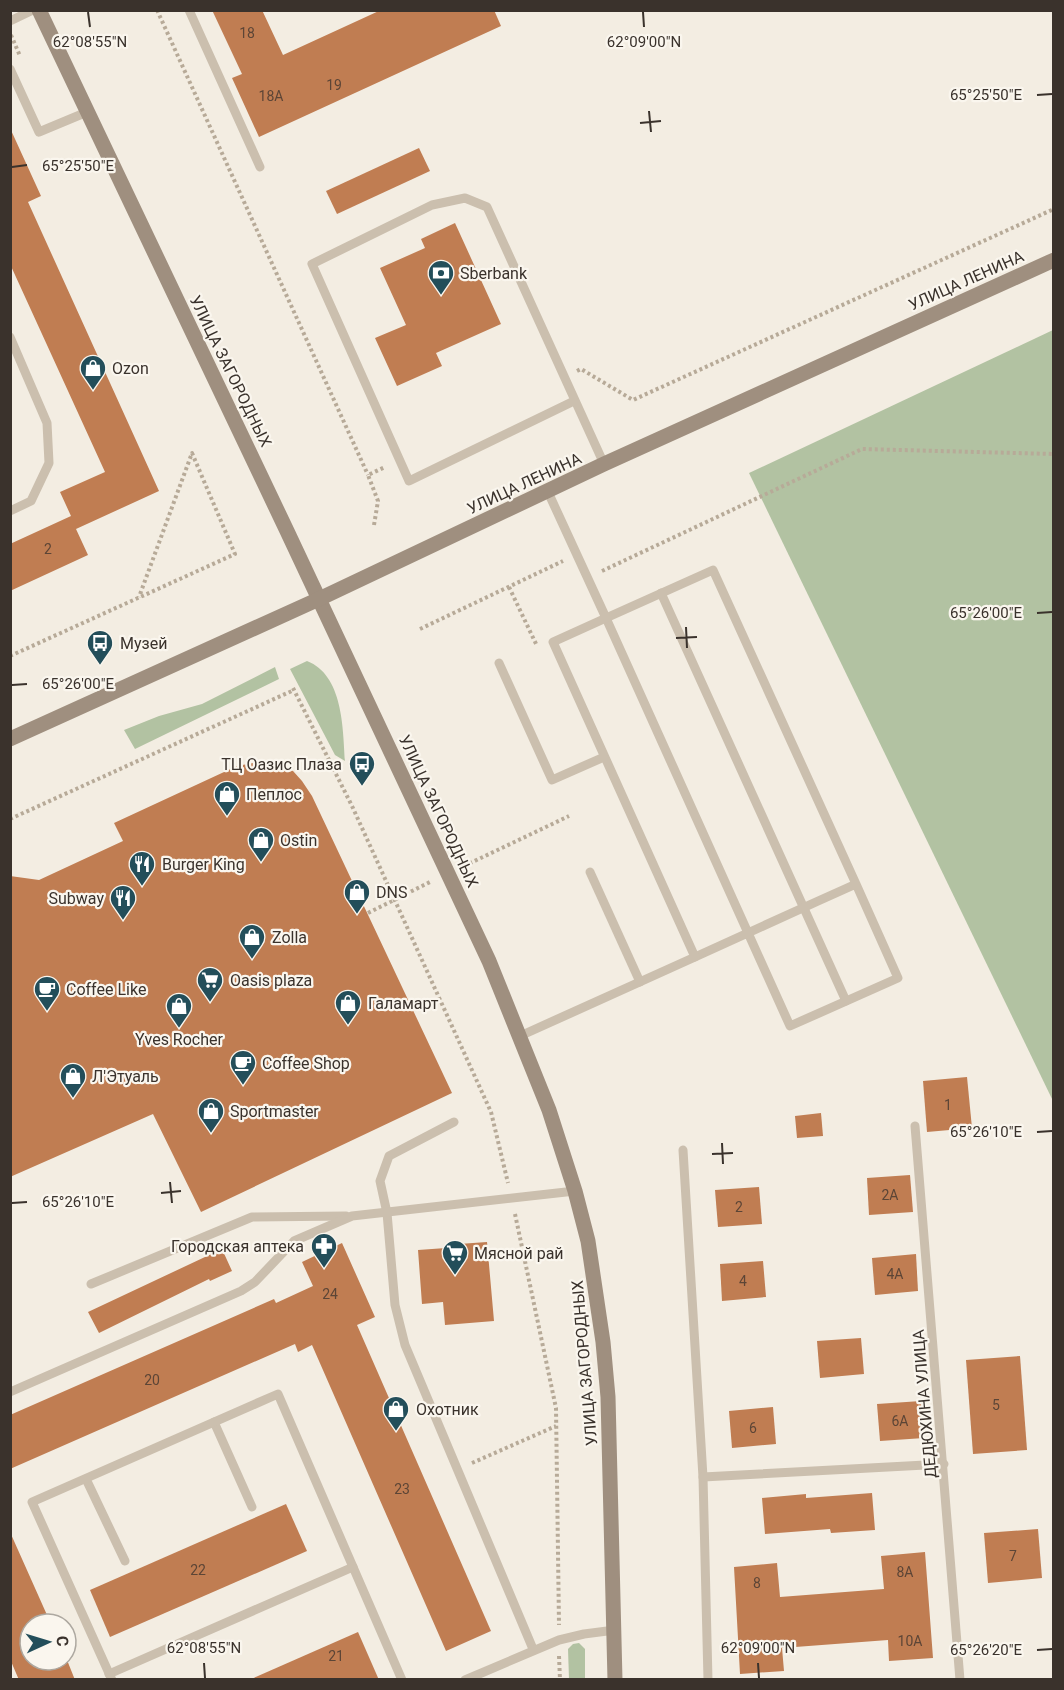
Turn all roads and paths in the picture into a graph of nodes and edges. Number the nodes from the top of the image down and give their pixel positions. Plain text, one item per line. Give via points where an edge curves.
1 (33, 10) edge
2 (39, 10) edge
3 (157, 10) edge
4 (189, 10) edge
5 (10, 21) edge
6 (10, 34) edge
7 (24, 65) dead end
8 (10, 69) edge
9 (87, 112) junction
10 (260, 167) dead end
11 (1053, 209) edge
12 (1053, 260) edge
13 (10, 336) edge
14 (563, 378) junction
15 (574, 401) junction
16 (1053, 454) edge
17 (399, 460) junction
18 (604, 465) junction
19 (368, 475) junction
20 (548, 492) junction
21 (10, 511) edge
22 (374, 525) dead end
23 (577, 554) junction
24 (588, 578) junction
25 (661, 593) junction
26 (139, 597) junction
27 (319, 599) junction
28 (606, 618) junction
29 (420, 629) dead end
30 (10, 656) edge
31 (499, 663) dead end
32 (10, 739) edge
33 (604, 757) junction
34 (569, 816) dead end
35 (10, 819) edge
36 (457, 869) dead end
37 (590, 872) dead end
38 (437, 879) dead end
39 (856, 884) junction
40 (803, 908) junction
41 (368, 913) dead end
42 (748, 933) junction
43 (695, 957) junction
44 (640, 982) junction
45 (846, 1001) junction
46 (520, 1036) junction
47 (454, 1122) dead end
48 (915, 1126) dead end
49 (683, 1150) dead end
50 (574, 1191) junction
51 (511, 1198) junction
52 (387, 1213) junction
53 (352, 1216) junction
54 (91, 1284) dead end
55 (10, 1392) edge
56 (214, 1422) junction
57 (556, 1426) junction
58 (944, 1464) junction
59 (458, 1469) junction
60 (703, 1476) junction
61 (86, 1479) junction
62 (252, 1506) dead end
63 (125, 1562) dead end
64 (353, 1567) junction
65 (615, 1630) junction
66 (559, 1640) junction
67 (533, 1649) junction
68 (111, 1677) edge
69 (402, 1680) edge
70 (465, 1680) edge
71 (615, 1680) edge
72 (708, 1680) edge
73 (960, 1680) edge

1 - 5 lane
2 - 9 main road, УЛИЦА ЗАГОРОДНЫХ
3 - 19 path
4 - 10 lane
6 - 7 path
8 - 9 lane via 39,132
9 - 27 main road, УЛИЦА ЗАГОРОДНЫХ
11 - 14 path via 633,400 581,369
12 - 18 main road, УЛИЦА ЛЕНИНА
13 - 21 lane via 47,423 49,463 30,501
14 - 15 lane
14 - 17 lane via 487,207 465,198 432,205 312,264
15 - 17 lane via 409,481
15 - 18 lane
16 - 24 path via 862,448
17 - 19 path
18 - 20 main road, УЛИЦА ЛЕНИНА
19 - 22 path via 378,501
20 - 23 lane
20 - 27 main road, УЛИЦА ЛЕНИНА
23 - 24 lane
23 - 29 path
24 - 28 lane
25 - 28 lane
25 - 39 lane via 713,570
25 - 40 lane
26 - 26 path via 176,498 192,453 235,554
26 - 30 path
27 - 32 main road, УЛИЦА ЛЕНИНА
27 - 46 main road, УЛИЦА ЗАГОРОДНЫХ via 489,961
28 - 33 lane via 553,642
28 - 42 lane
31 - 33 lane via 552,780
33 - 43 lane
34 - 36 path
35 - 51 path via 294,689 352,806 491,1112
37 - 44 lane
38 - 41 path
39 - 40 lane
39 - 45 lane via 898,978
40 - 42 lane
40 - 45 lane
42 - 43 lane
42 - 45 lane via 790,1026
43 - 44 lane
44 - 46 lane
46 - 50 main road, УЛИЦА ЗАГОРОДНЫХ via 549,1110
47 - 52 lane via 389,1156 380,1181
48 - 58 lane, ДЕДЮХИНА УЛИЦА
49 - 60 lane
50 - 51 lane
50 - 65 main road, УЛИЦА ЗАГОРОДНЫХ via 588,1241 606,1375
51 - 52 lane
51 - 57 path via 556,1408
52 - 53 lane
52 - 59 lane via 395,1305 405,1345
53 - 54 lane via 252,1216
53 - 55 lane via 294,1241 255,1282 241,1291
56 - 61 lane
56 - 62 lane
56 - 64 lane via 278,1394
57 - 59 path
57 - 66 path
58 - 60 lane
58 - 73 lane, ДЕДЮХИНА УЛИЦА
59 - 67 lane
60 - 72 lane
61 - 63 lane
61 - 68 lane via 32,1502
64 - 68 lane
64 - 69 lane
65 - 66 lane
65 - 71 main road, УЛИЦА ЗАГОРОДНЫХ
66 - 67 lane
67 - 70 lane

